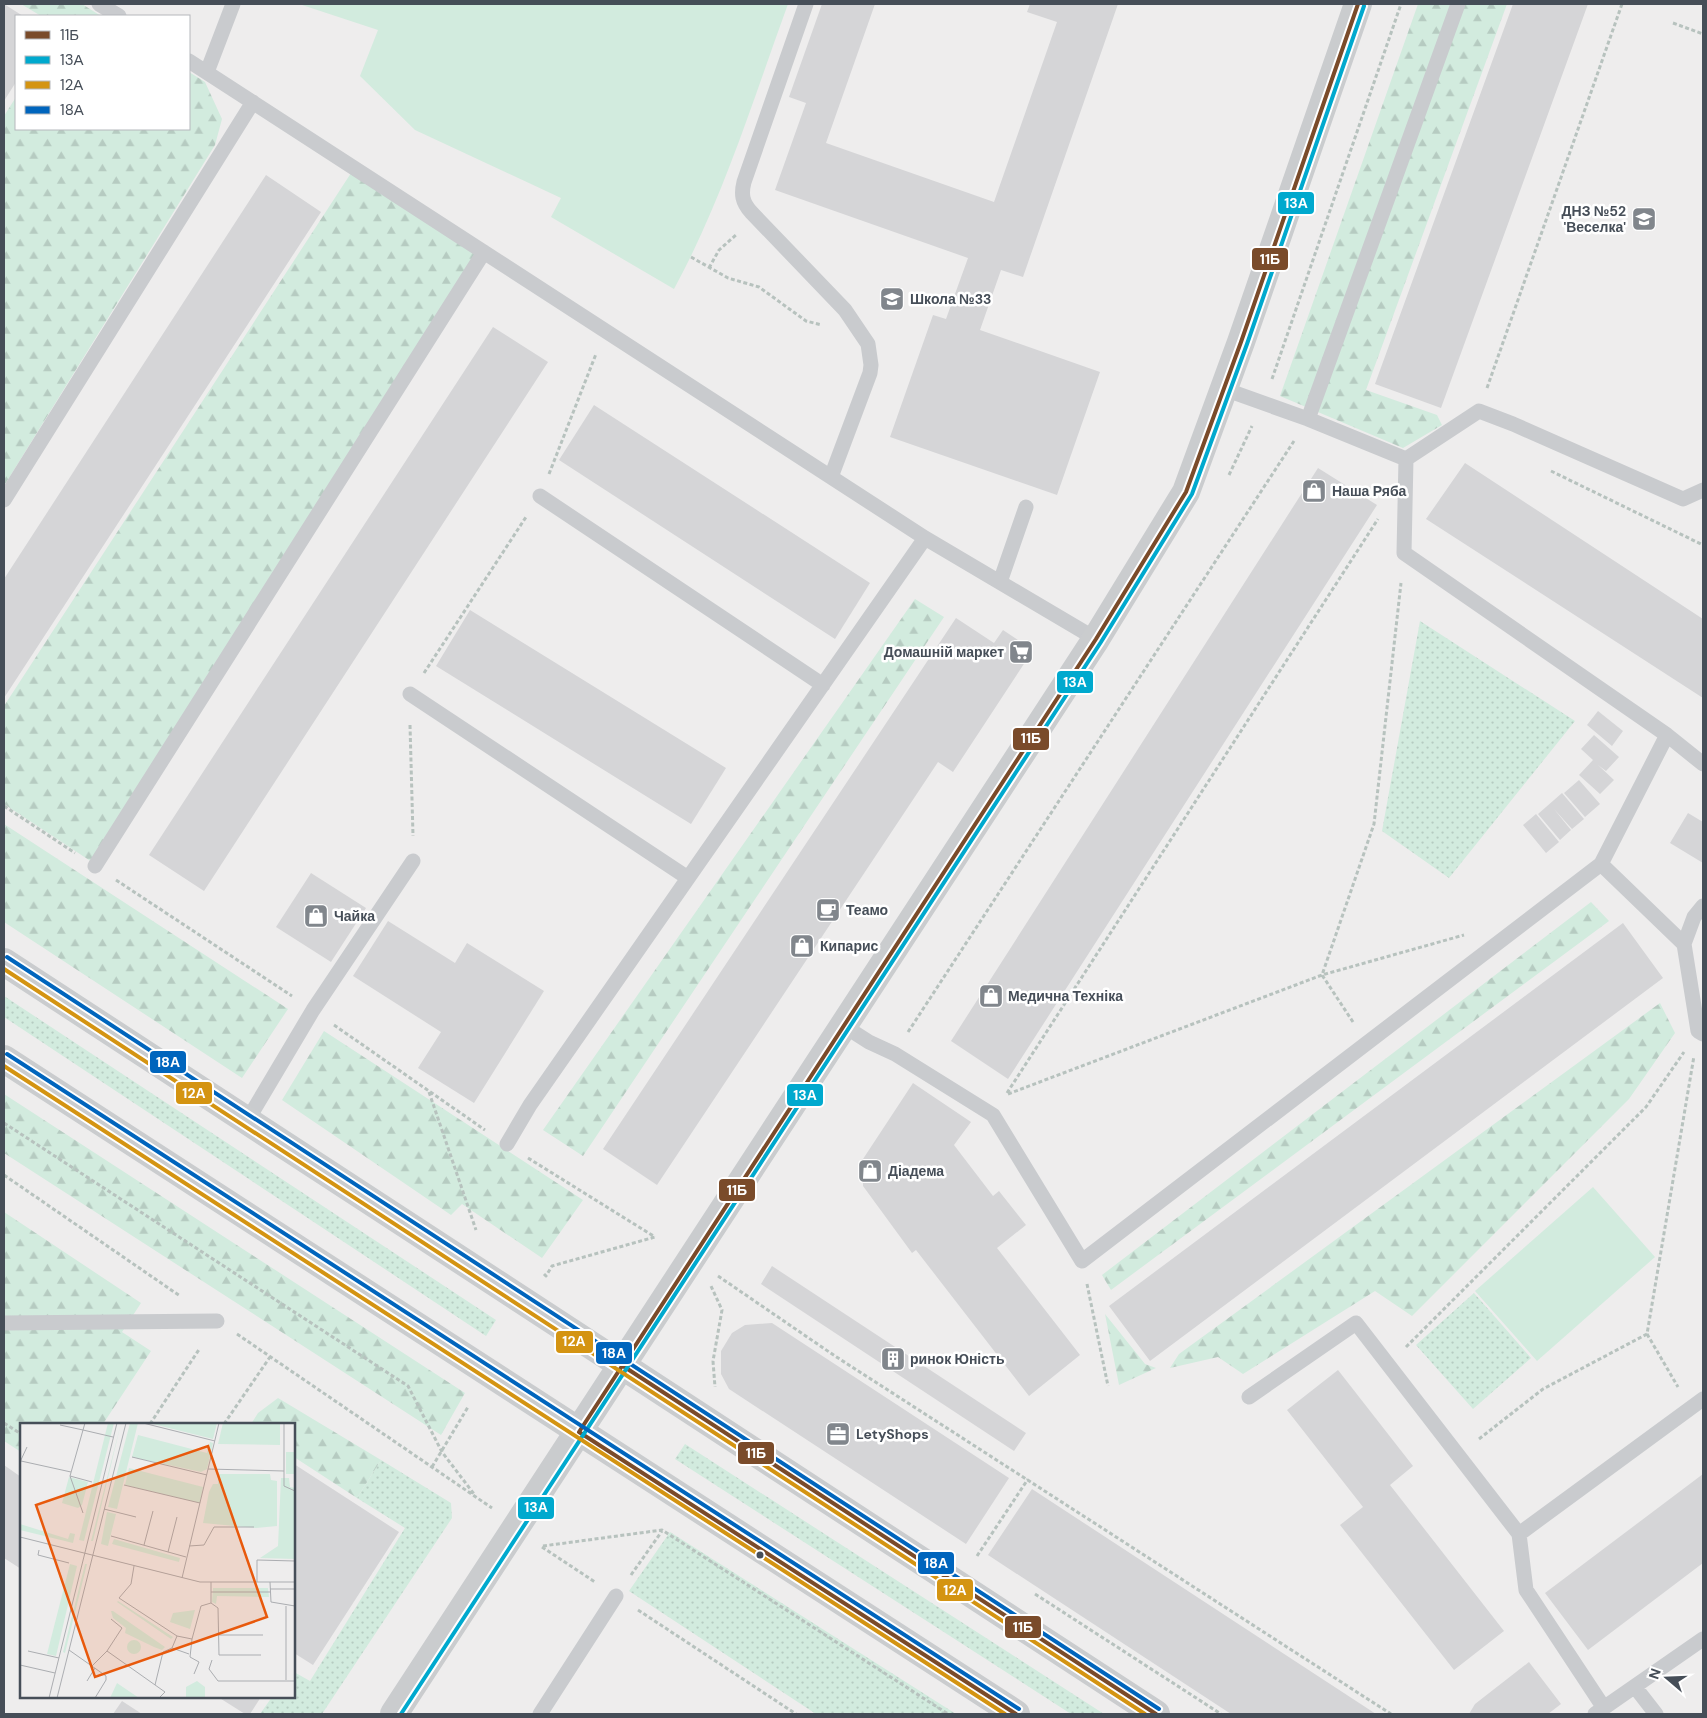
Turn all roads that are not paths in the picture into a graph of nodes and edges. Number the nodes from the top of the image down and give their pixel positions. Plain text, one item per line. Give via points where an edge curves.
1 (99, 4) edge
2 (233, 4) edge
3 (806, 4) edge
4 (1358, 4) edge
5 (1458, 4) edge
6 (117, 15) edge
7 (190, 61) edge
8 (207, 72) junction
9 (253, 102) junction
10 (484, 252) junction
11 (1224, 389) junction
12 (1308, 419) junction
13 (1406, 459) junction
14 (831, 477) junction
15 (1703, 490) edge
16 (540, 496) road end
17 (4, 500) edge
18 (1026, 507) dead end
19 (925, 538) junction
20 (1000, 582) junction
21 (1096, 639) junction
22 (823, 684) junction
23 (410, 694) road end
24 (1666, 735) junction
25 (1703, 764) edge
26 (413, 861) road end
27 (1601, 864) junction
28 (95, 866) dead end
29 (688, 878) junction
30 (1703, 906) edge
31 (1684, 944) junction
32 (4, 962) edge
33 (844, 1026) junction
34 (1701, 1032) edge
35 (4, 1059) edge
36 (247, 1121) junction
37 (507, 1144) dead end
38 (218, 1321) road end
39 (4, 1322) edge
40 (623, 1366) junction
41 (1249, 1397) dead end
42 (1703, 1399) edge
43 (579, 1432) junction
44 (1519, 1534) junction
45 (616, 1596) road end
46 (1703, 1639) edge
47 (1635, 1687) junction
48 (1600, 1711) edge
49 (394, 1714) edge
50 (540, 1714) edge
51 (1016, 1714) edge
52 (1156, 1714) edge
53 (1656, 1714) edge

1 - 6 lane
2 - 8 lane
3 - 14 lane via 742,194 750,212 845,310 868,344 871,365
4 - 11 main road
5 - 12 lane
7 - 8 lane
8 - 9 lane
9 - 10 lane
9 - 17 lane
10 - 14 lane
10 - 28 lane
11 - 12 lane
11 - 21 main road via 1186,492
12 - 13 lane
13 - 15 lane via 1479,411 1683,499
13 - 24 lane via 1404,552
14 - 19 lane
16 - 22 lane
18 - 20 lane
19 - 20 lane
19 - 22 lane
20 - 21 lane
21 - 33 main road
22 - 29 lane
23 - 29 lane
24 - 25 lane
24 - 27 lane
26 - 36 lane via 313,1010
27 - 31 lane
27 - 33 lane via 1082,1261 993,1115
29 - 37 lane
30 - 31 lane via 1694,917
31 - 34 lane
32 - 36 main road
33 - 40 main road
35 - 43 main road
36 - 40 main road
38 - 39 lane
40 - 43 main road
40 - 52 main road
41 - 44 lane via 1356,1323
42 - 44 lane
43 - 49 main road
43 - 51 main road
44 - 48 lane via 1526,1590
45 - 50 lane
46 - 47 lane
47 - 48 lane
47 - 53 lane

